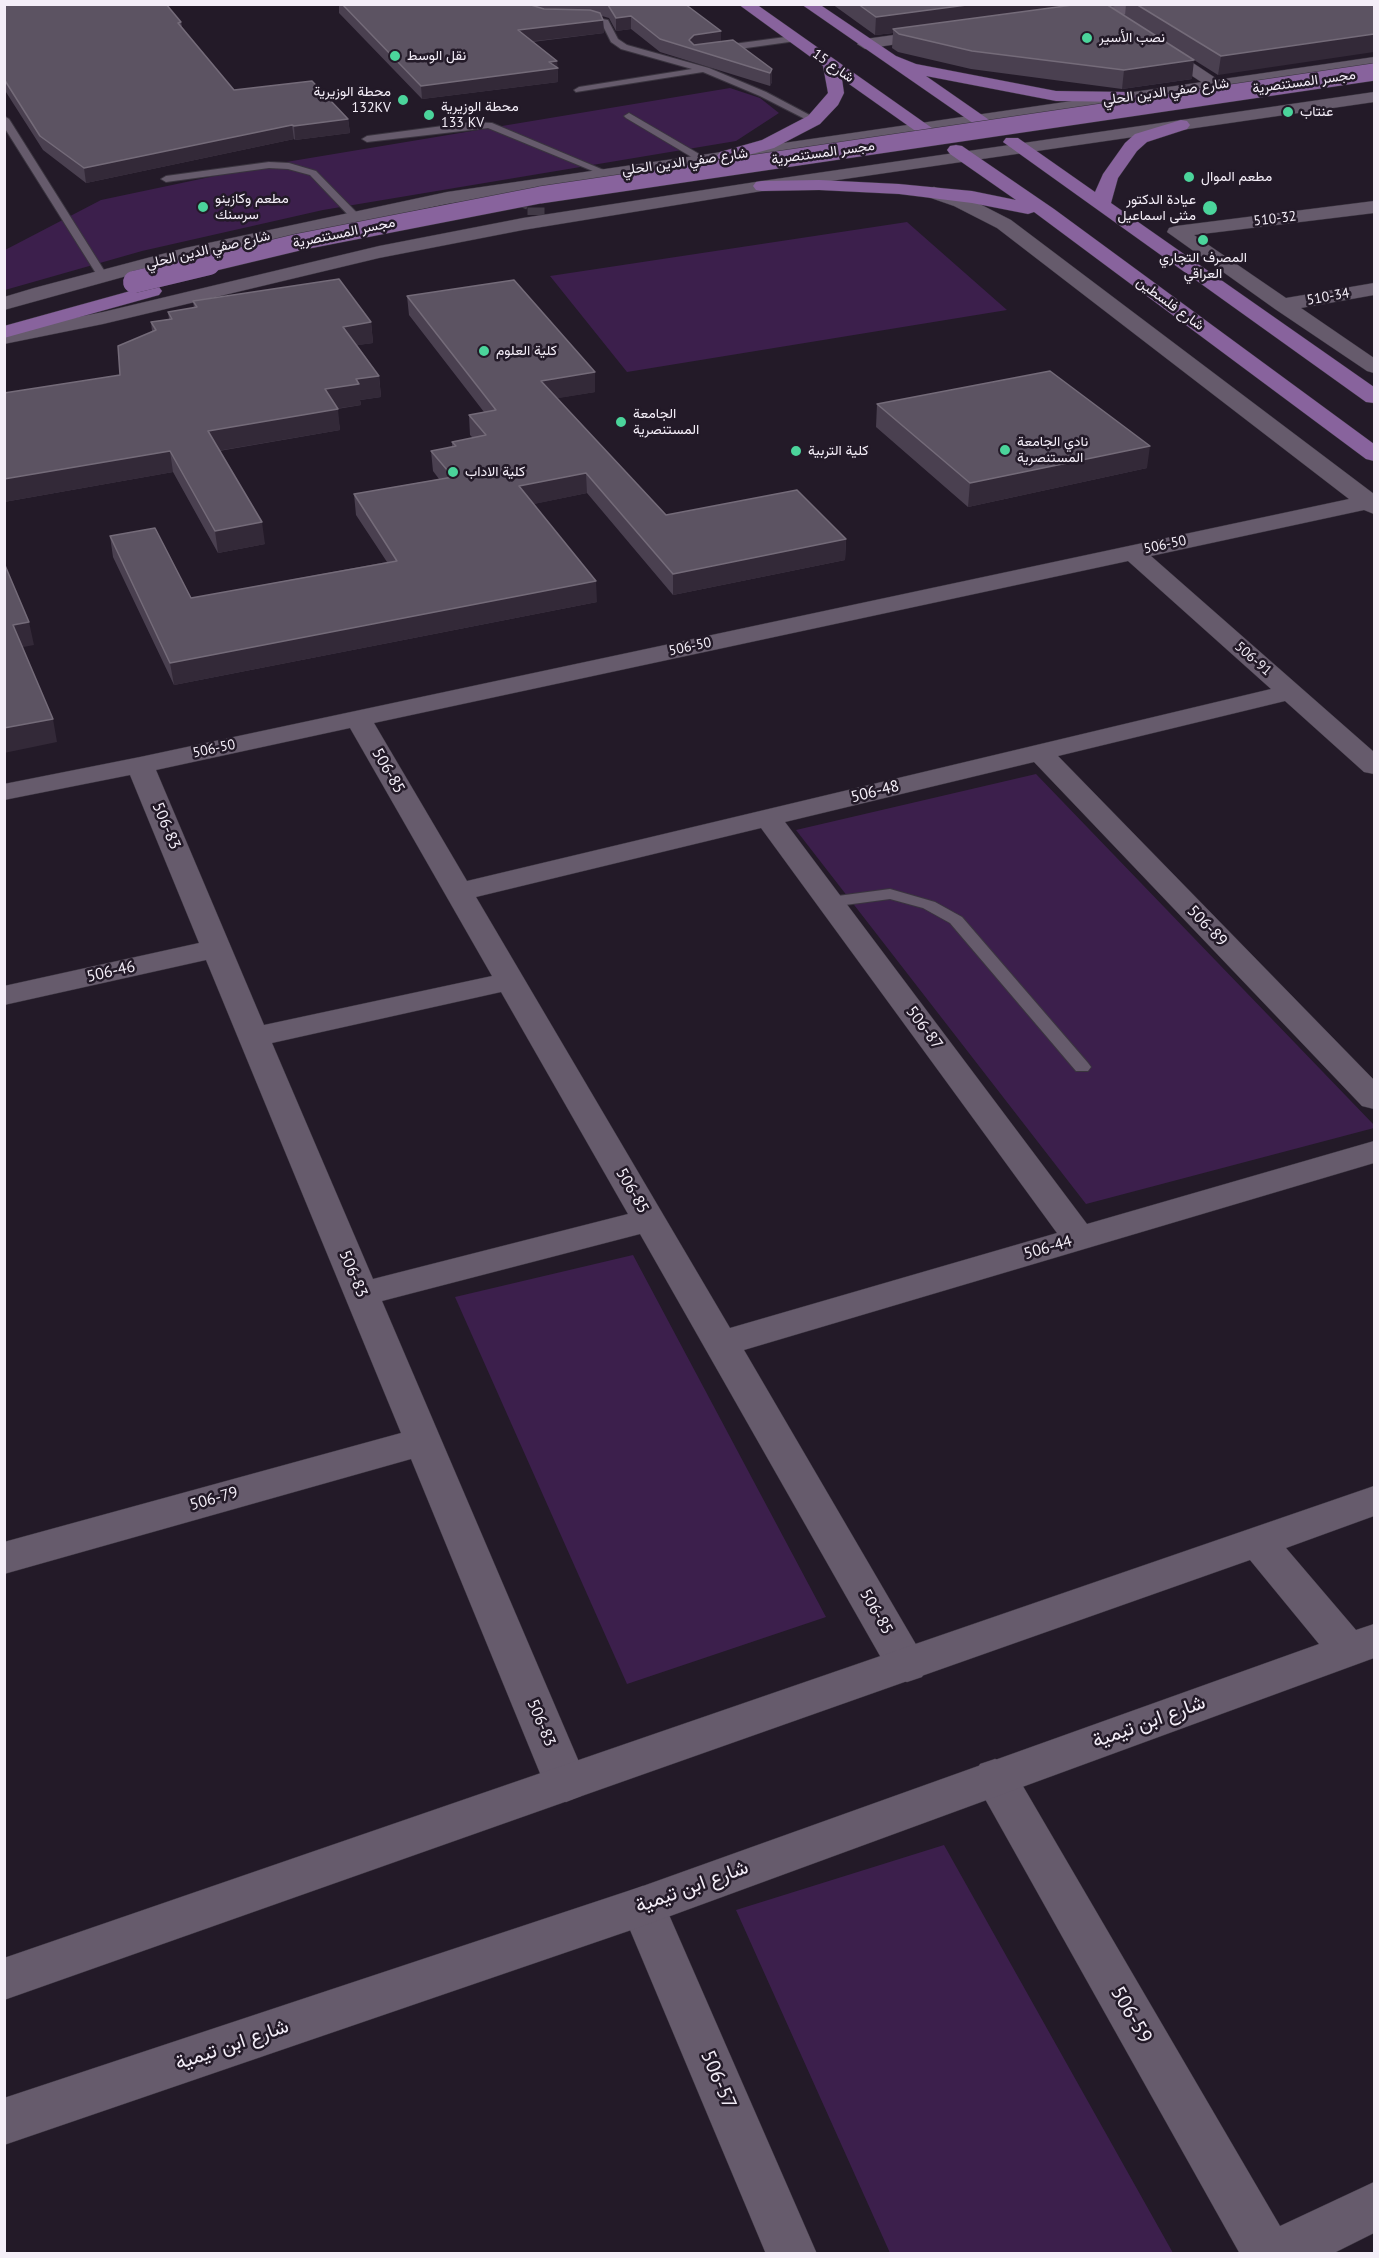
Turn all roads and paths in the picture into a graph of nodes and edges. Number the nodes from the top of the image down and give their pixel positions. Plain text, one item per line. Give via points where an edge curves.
1 (745, 4) edge
2 (808, 4) edge
3 (1166, 4) edge
4 (1104, 13) junction
5 (572, 17) edge
6 (1059, 18) edge
7 (1123, 25) edge
8 (956, 32) edge
9 (1142, 37) edge
10 (793, 39) junction
11 (865, 44) junction
12 (706, 51) edge
13 (887, 58) junction
14 (1374, 62) edge
15 (831, 65) junction
16 (706, 70) junction
17 (1374, 72) edge
18 (1374, 84) edge
19 (1218, 85) junction
20 (579, 90) dead end
21 (1129, 97) junction
22 (1374, 97) edge
23 (629, 116) dead end
24 (4, 118) edge
25 (814, 120) junction
26 (982, 122) junction
27 (1181, 125) junction
28 (926, 130) junction
29 (367, 139) dead end
30 (1016, 145) junction
31 (960, 153) junction
32 (726, 156) junction
33 (703, 159) junction
34 (608, 174) junction
35 (166, 179) edge
36 (762, 186) junction
37 (486, 192) junction
38 (934, 193) junction
39 (514, 195) tunnel mouth
40 (1374, 207) edge
41 (1110, 209) junction
42 (1047, 213) junction
43 (355, 216) junction
44 (1176, 232) junction
45 (102, 275) junction
46 (143, 286) junction
47 (1374, 289) edge
48 (4, 304) edge
49 (1282, 305) junction
50 (4, 315) edge
51 (4, 332) edge
52 (4, 338) edge
53 (1374, 367) edge
54 (1374, 397) edge
55 (1374, 454) edge
56 (1372, 503) edge
57 (1132, 552) junction
58 (1291, 692) junction
59 (358, 718) junction
60 (1039, 752) junction
61 (140, 765) junction
62 (1374, 766) edge
63 (4, 792) edge
64 (768, 818) junction
65 (459, 892) junction
66 (830, 902) junction
67 (217, 948) junction
68 (510, 981) junction
69 (4, 996) edge
70 (254, 1037) junction
71 (1082, 1067) dead end
72 (1374, 1099) edge
73 (1374, 1152) edge
74 (649, 1220) junction
75 (1080, 1239) junction
76 (362, 1294) junction
77 (722, 1344) junction
78 (423, 1441) junction
79 (1374, 1501) edge
80 (1258, 1542) junction
81 (4, 1558) edge
82 (1361, 1646) edge
83 (907, 1665) junction
84 (994, 1777) junction
85 (566, 1783) junction
86 (643, 1906) junction
87 (4, 1979) edge
88 (4, 2121) edge
89 (1374, 2207) edge
90 (792, 2253) edge
91 (1268, 2253) edge
92 (1277, 2253) edge

1 - 10 main road, شارع 15
2 - 11 main road
3 - 4 street
4 - 6 street
4 - 7 street
5 - 16 lane via 605,22 614,40 624,47
8 - 11 street
9 - 19 street
10 - 12 lane
10 - 15 main road, شارع 15
11 - 13 main road
13 - 21 main road via 920,71 1020,90 1084,98
13 - 26 main road
14 - 19 street, شارع صفي الدين الحلي
15 - 25 main road via 836,93
15 - 28 main road, شارع 15
16 - 20 lane
16 - 25 lane
17 - 46 main road, مجسر المستنصرية, bridge via 540,195 310,240
18 - 46 main road, مجسر المستنصرية via 530,208
19 - 21 street, شارع صفي الدين الحلي
21 - 26 street, شارع صفي الدين الحلي
22 - 27 street
23 - 33 lane
24 - 45 lane
25 - 32 main road via 768,144
26 - 28 street, شارع صفي الدين الحلي
27 - 30 street
27 - 41 main road via 1141,138 1131,147 1104,190
28 - 32 street, شارع صفي الدين الحلي
29 - 34 lane via 489,125
30 - 31 street
30 - 41 main road
31 - 36 street
31 - 42 main road, شارع فلسطين
32 - 33 street, شارع صفي الدين الحلي
33 - 34 street, شارع صفي الدين الحلي
34 - 37 street, شارع صفي الدين الحلي
35 - 43 lane via 269,165 289,166 313,173
36 - 38 main road via 829,185
36 - 52 street via 529,219
37 - 39 street
37 - 43 street, شارع صفي الدين الحلي
38 - 42 main road via 1012,203
38 - 56 street via 1004,224
40 - 44 street, 510-32
41 - 44 main road
41 - 54 main road
42 - 55 main road, شارع فلسطين
43 - 45 street, شارع صفي الدين الحلي
44 - 49 street
45 - 48 street, شارع صفي الدين الحلي
46 - 50 main road, شارع صفي الدين الحلي
46 - 51 main road, شارع صفي الدين الحلي
47 - 49 street, 510-34
49 - 53 street
56 - 57 street, 506-50
57 - 58 street, 506-91
57 - 59 street, 506-50
58 - 60 street, 506-48
58 - 62 street, 506-91
59 - 61 street, 506-50
59 - 65 street, 506-85
60 - 64 street, 506-48
60 - 72 street, 506-89
61 - 63 street, 506-50
61 - 67 street, 506-83
64 - 65 street, 506-48
64 - 66 street, 506-87
65 - 68 street, 506-85
66 - 71 lane via 890,894 929,905 956,920
66 - 75 street, 506-87
67 - 69 street, 506-46
67 - 70 street, 506-83
68 - 70 street
68 - 74 street, 506-85
70 - 76 street, 506-83
73 - 75 street, 506-44
74 - 76 street
74 - 77 street, 506-85
75 - 77 street, 506-44
76 - 78 street, 506-83
77 - 83 street, 506-85
78 - 81 street, 506-79
78 - 85 street, 506-83
79 - 80 street
80 - 82 street
80 - 83 street
82 - 84 street, شارع ابن تيمية
83 - 85 street
84 - 86 street, شارع ابن تيمية
84 - 91 street, 506-59
85 - 87 street
86 - 88 street, شارع ابن تيمية
86 - 90 street, 506-57
89 - 92 street

